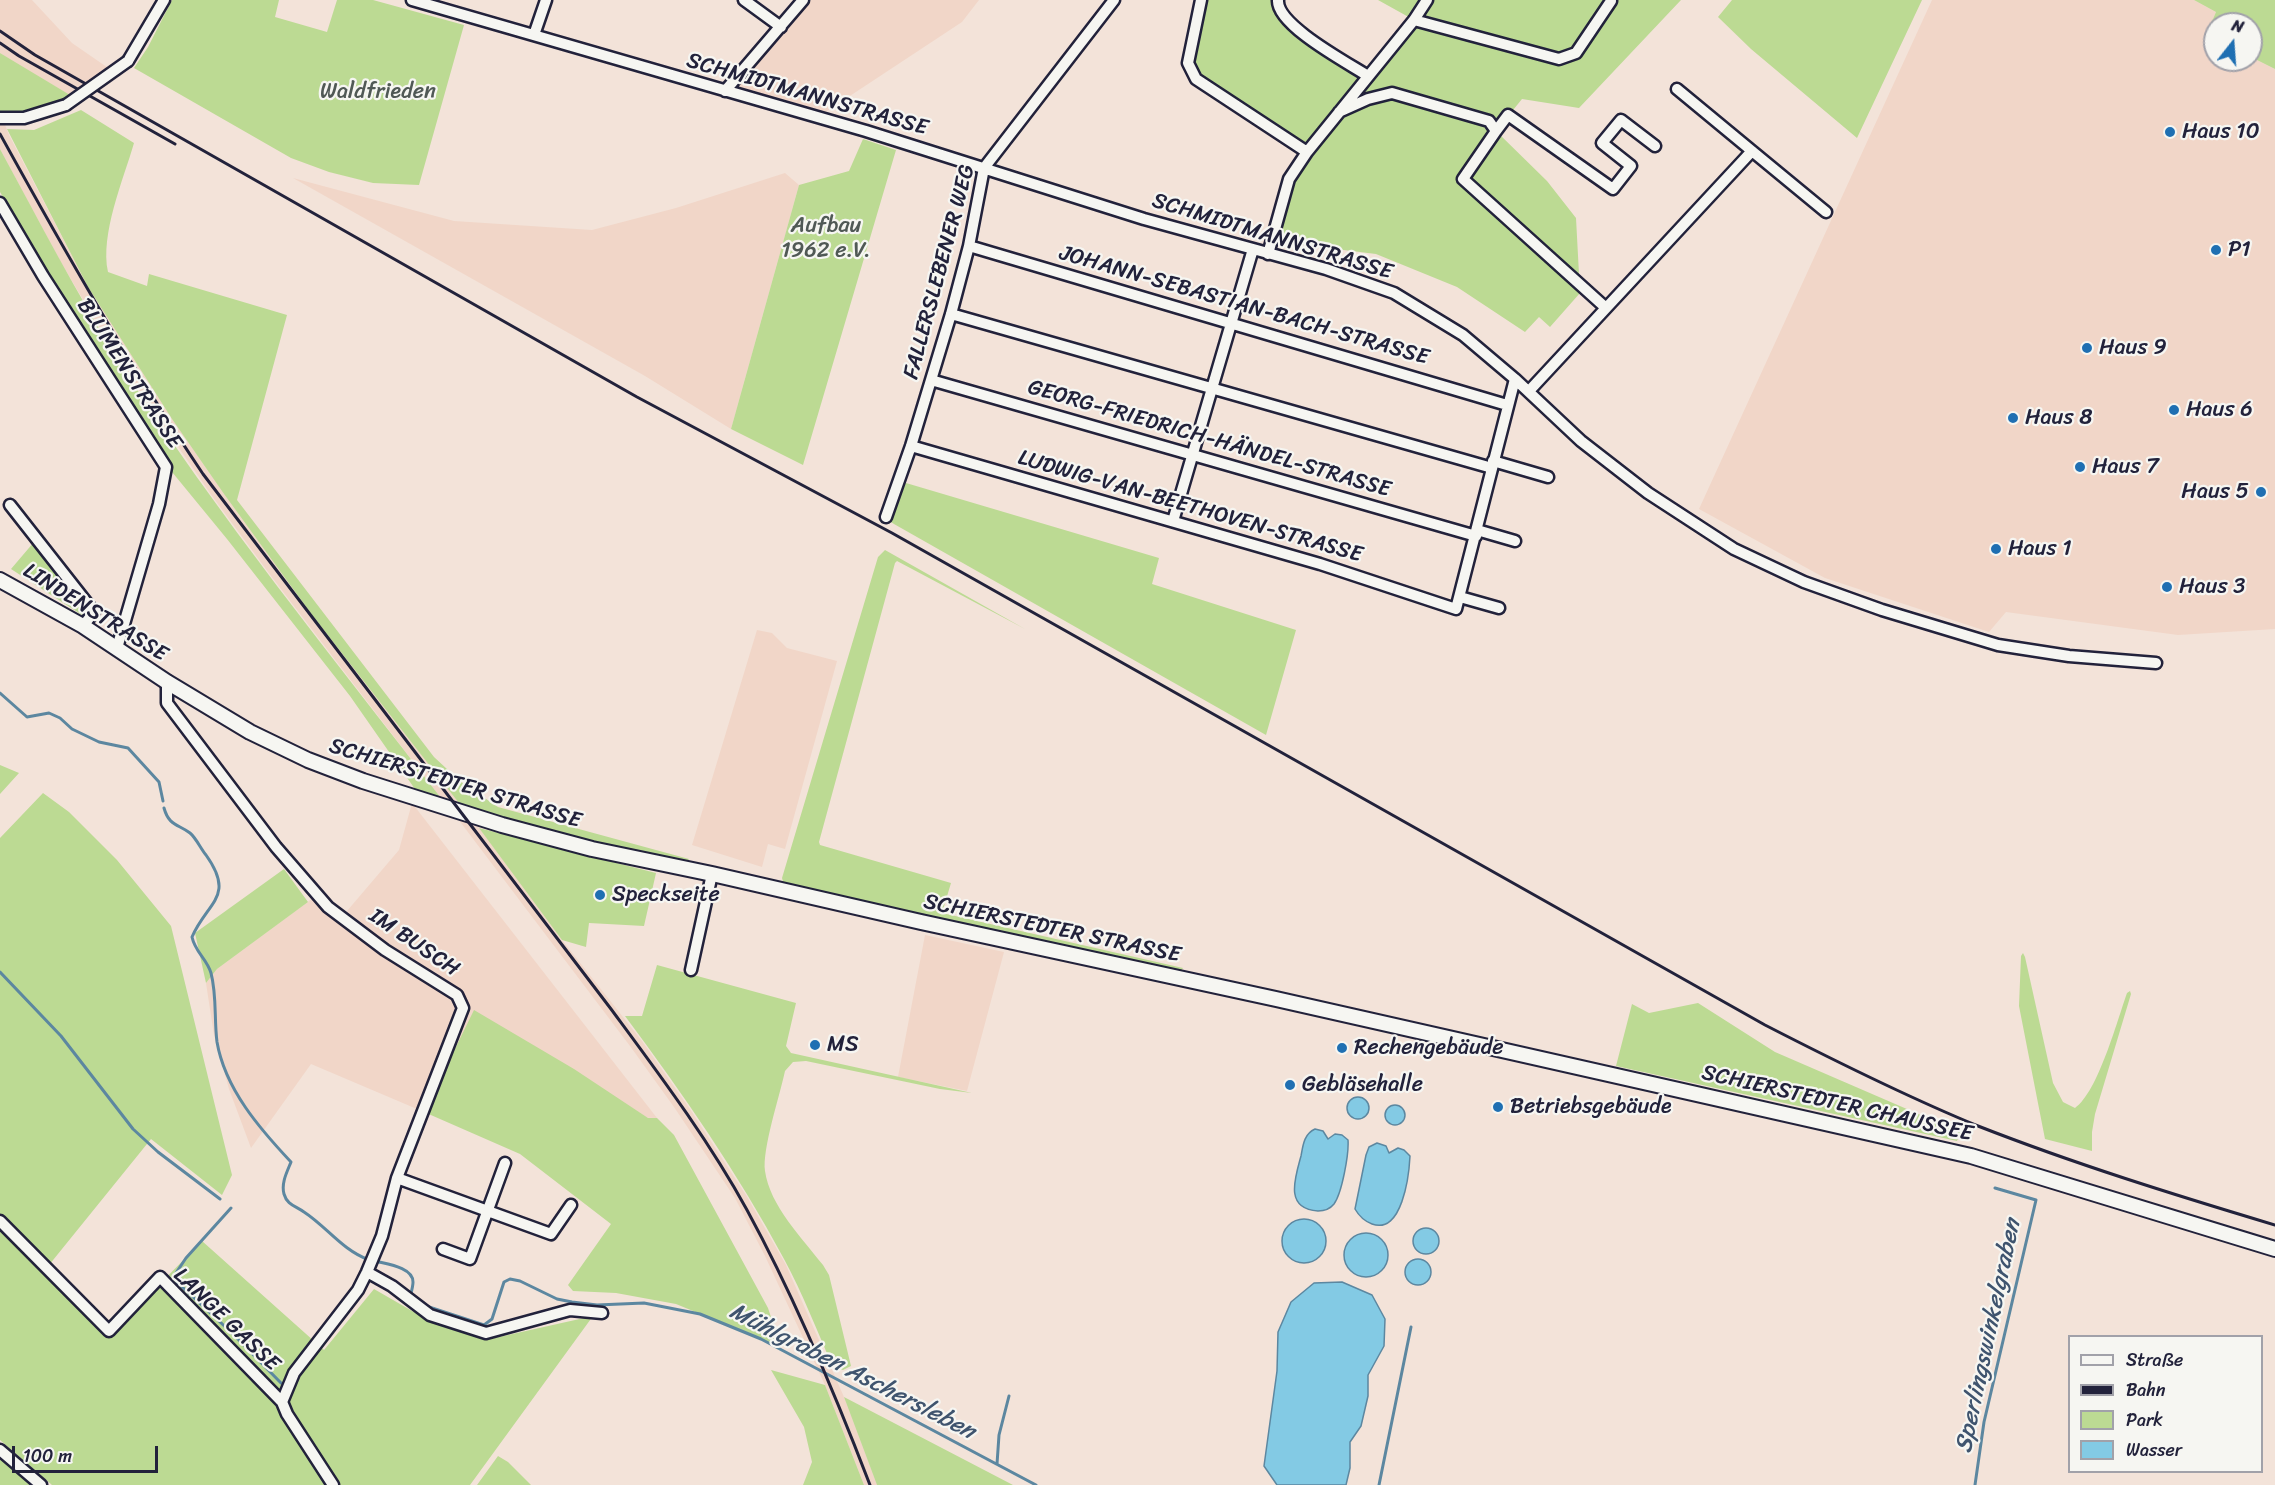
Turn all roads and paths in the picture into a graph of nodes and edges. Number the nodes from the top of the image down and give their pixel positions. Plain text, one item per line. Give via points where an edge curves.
1 (164, 0) edge
2 (412, 0) edge
3 (546, 0) edge
4 (744, 0) edge
5 (803, 0) edge
6 (1114, 0) edge
7 (1200, 0) edge
8 (1278, 0) edge
9 (1427, 0) edge
10 (1611, 1) edge
11 (1414, 20) junction
12 (781, 27) junction
13 (534, 35) junction
14 (1368, 76) junction
15 (1677, 88) dead end
16 (725, 91) junction
17 (1339, 112) junction
18 (2, 119) edge
19 (1496, 130) junction
20 (1655, 146) dead end
21 (1752, 151) junction
22 (1307, 152) junction
23 (984, 168) junction
24 (0, 203) edge
25 (1826, 212) dead end
26 (969, 246) junction
27 (1253, 249) junction
28 (1268, 254) junction
29 (1606, 308) junction
30 (951, 314) junction
31 (1231, 322) junction
32 (1515, 379) junction
33 (931, 380) junction
34 (1212, 389) junction
35 (1529, 392) junction
36 (1507, 405) junction
37 (912, 446) junction
38 (1193, 454) junction
39 (1493, 464) junction
40 (1548, 477) dead end
41 (10, 506) dead end
42 (886, 517) dead end
43 (1173, 521) junction
44 (1477, 533) junction
45 (1515, 541) dead end
46 (0, 580) edge
47 (1460, 597) junction
48 (1499, 608) dead end
49 (83, 626) junction
50 (117, 648) junction
51 (2156, 663) dead end
52 (167, 682) junction
53 (712, 874) junction
54 (691, 970) dead end
55 (1384, 1024) joint
56 (505, 1163) dead end
57 (397, 1178) junction
58 (571, 1204) dead end
59 (487, 1212) junction
60 (0, 1221) edge
61 (443, 1249) dead end
62 (2275, 1249) edge
63 (370, 1265) junction
64 (602, 1313) dead end
65 (282, 1402) junction
66 (0, 1450) edge
67 (41, 1485) edge
68 (333, 1485) edge

1 - 18 street, bridge via 128,61 66,105 24,118
2 - 13 street, SCHMIDTMANNSTRASSE
3 - 13 street
4 - 12 street
5 - 12 street
6 - 23 street, FALLERSLEBENER WEG
7 - 22 street via 1188,63 1196,79
8 - 14 street via 1281,14 1294,27
9 - 11 street
10 - 11 street via 1576,52 1559,59
11 - 14 street
12 - 16 street
13 - 16 street, SCHMIDTMANNSTRASSE
14 - 17 street
15 - 21 street
16 - 23 street, SCHMIDTMANNSTRASSE
17 - 19 street via 1392,93 1489,121
17 - 22 street
19 - 20 street via 1508,115 1613,189 1631,165 1602,143 1621,120
19 - 29 street via 1463,179
21 - 25 street
21 - 29 street
22 - 28 street via 1288,179
23 - 26 street, FALLERSLEBENER WEG
23 - 27 street, SCHMIDTMANNSTRASSE
24 - 50 street, BLUMENSTRASSE via 166,467
26 - 30 street, FALLERSLEBENER WEG
26 - 31 street, JOHANN-SEBASTIAN-BACH-STRASSE
27 - 28 street, SCHMIDTMANNSTRASSE
27 - 31 street
28 - 32 street, SCHMIDTMANNSTRASSE via 1394,293 1463,335
29 - 35 street
30 - 33 street, FALLERSLEBENER WEG
30 - 34 street
31 - 34 street
31 - 36 street, JOHANN-SEBASTIAN-BACH-STRASSE
32 - 35 street, SCHMIDTMANNSTRASSE
32 - 36 street
33 - 37 street, FALLERSLEBENER WEG
33 - 38 street, GEORG-FRIEDRICH-HÄNDEL-STRASSE
34 - 38 street
34 - 39 street
35 - 51 street, SCHMIDTMANNSTRASSE via 1581,441 1648,493 1734,549 1804,582 1998,645
36 - 39 street
37 - 42 street, FALLERSLEBENER WEG
37 - 43 street, LUDWIG-VAN-BEETHOVEN-STRASSE
38 - 43 street
38 - 44 street, GEORG-FRIEDRICH-HÄNDEL-STRASSE
39 - 40 street
39 - 44 street
41 - 49 street via 94,612
43 - 47 street, LUDWIG-VAN-BEETHOVEN-STRASSE via 1456,609
44 - 45 street, GEORG-FRIEDRICH-HÄNDEL-STRASSE
44 - 47 street
46 - 49 street, LINDENSTRASSE
47 - 48 street
49 - 50 street, LINDENSTRASSE
50 - 52 street, LINDENSTRASSE
52 - 53 street, SCHIERSTEDTER STRASSE via 250,732 363,781 592,849
52 - 57 street, IM BUSCH via 167,703 276,847 328,907 386,951 457,996 463,1008
53 - 54 street
53 - 55 street, SCHIERSTEDTER STRASSE
55 - 62 street, SCHIERSTEDTER CHAUSSEE via 1971,1156
56 - 59 street
57 - 59 street
57 - 63 street, IM BUSCH
58 - 59 street via 551,1234
59 - 61 street via 470,1259
60 - 65 street, LANGE GASSE via 109,1331 160,1277
63 - 64 street via 430,1315 486,1333 570,1310
63 - 65 street, IM BUSCH via 358,1290 294,1372
65 - 68 street, LANGE GASSE
66 - 67 street

